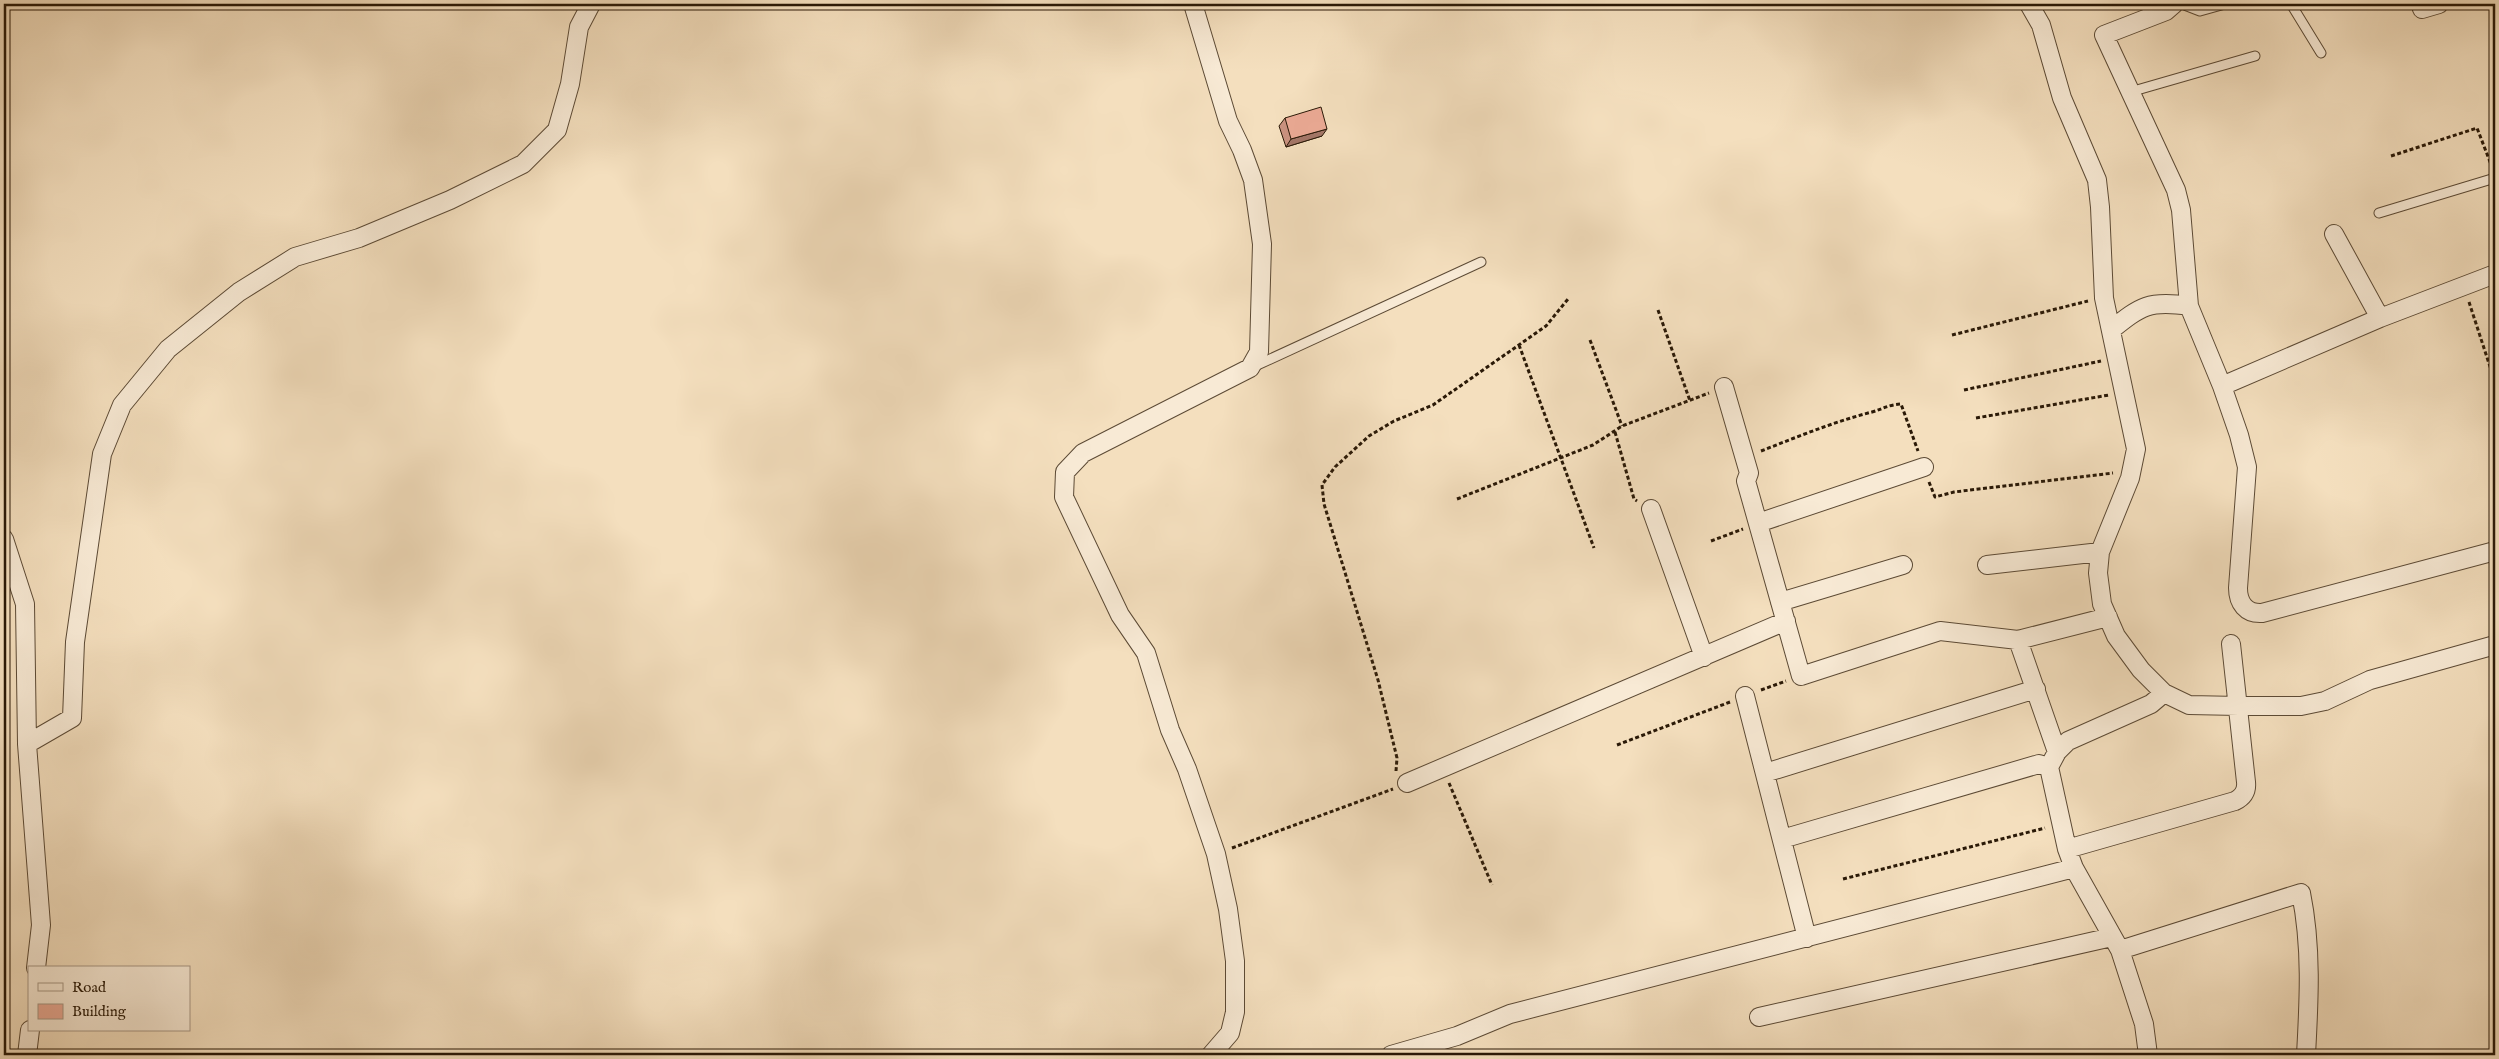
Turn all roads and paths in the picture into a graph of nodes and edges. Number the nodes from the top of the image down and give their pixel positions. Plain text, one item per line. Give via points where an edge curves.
1 (591, 4) edge
2 (1193, 4) edge
3 (2030, 4) edge
4 (2174, 4) edge
5 (2182, 4) edge
6 (2225, 4) edge
7 (2291, 4) edge
8 (2321, 53) dead end
9 (2256, 56) dead end
10 (2130, 92) junction
11 (2390, 156) dead end
12 (2492, 168) dead end
13 (2495, 178) edge
14 (2379, 213) dead end
15 (2334, 234) dead end
16 (1481, 262) dead end
17 (2495, 274) edge
18 (2464, 287) junction
19 (2104, 298) junction
20 (1568, 299) dead end
21 (2189, 306) junction
22 (1658, 310) dead end
23 (2380, 318) junction
24 (2111, 330) junction
25 (1952, 335) dead end
26 (1590, 340) dead end
27 (1519, 345) junction
28 (2117, 358) junction
29 (1250, 368) junction
30 (2495, 382) edge
31 (2222, 386) junction
32 (1724, 387) joint
33 (1964, 390) dead end
34 (2124, 393) junction
35 (1690, 401) junction
36 (1976, 418) dead end
37 (1622, 426) junction
38 (1615, 432) junction
39 (1562, 458) junction
40 (1744, 458) junction
41 (1924, 467) junction
42 (2131, 471) junction
43 (1457, 499) dead end
44 (1651, 509) joint
45 (1758, 524) junction
46 (4, 539) edge
47 (1711, 542) dead end
48 (1594, 548) dead end
49 (2100, 552) junction
50 (2495, 552) edge
51 (1903, 565) dead end
52 (1987, 565) dead end
53 (1780, 602) junction
54 (2108, 618) junction
55 (1786, 622) junction
56 (2018, 640) junction
57 (2231, 644) dead end
58 (2495, 645) edge
59 (1704, 657) junction
60 (1801, 676) junction
61 (2036, 689) junction
62 (2164, 693) junction
63 (1745, 696) junction
64 (2239, 706) junction
65 (27, 744) junction
66 (1617, 745) dead end
67 (2053, 760) junction
68 (1443, 768) junction
69 (1765, 772) junction
70 (1399, 781) junction
71 (1390, 790) junction
72 (2060, 824) junction
73 (1782, 839) junction
74 (2067, 849) junction
75 (1216, 854) junction
76 (2074, 868) junction
77 (1843, 879) dead end
78 (1492, 885) dead end
79 (1807, 938) junction
80 (2116, 944) junction
81 (36, 966) edge
82 (1759, 1017) dead end
83 (30, 1032) edge
84 (28, 1055) edge
85 (1211, 1055) edge
86 (1391, 1055) edge
87 (2148, 1055) edge
88 (2306, 1055) edge

1 - 65 street via 579,28 570,84 557,130 523,164 359,238 295,257 238,292 168,350 122,405 102,454 75,642 72,718
2 - 29 street via 1228,121 1253,180 1262,244 1259,352
3 - 19 street via 2041,25 2062,98 2097,180
4 - 10 street via 2166,11 2104,36
5 - 6 lane via 2200,11
7 - 8 lane
9 - 10 lane
10 - 21 street via 2176,190 2181,210
11 - 12 path via 2477,128
13 - 14 lane
15 - 23 street
16 - 29 lane
17 - 18 street
18 - 23 street
18 - 30 path
19 - 24 street
19 - 25 path
20 - 27 path via 1546,326
21 - 24 street via 2165,302 2146,305
21 - 31 street
22 - 35 path
23 - 31 street
24 - 28 street
26 - 37 path
27 - 39 path
27 - 70 path via 1433,405 1394,421 1369,436 1335,467 1322,485 1324,504 1378,680 1397,758
28 - 33 path
28 - 34 street
29 - 75 street via 1083,453 1065,472 1064,497 1120,615 1146,653 1170,730 1187,768
31 - 50 street via 2240,435 2247,466 2238,594 2242,605 2250,612 2262,613
32 - 35 path
32 - 40 street
34 - 36 path
34 - 42 street via 2136,449
35 - 37 path
37 - 38 path
38 - 39 path via 1593,446
38 - 44 path via 1634,499
39 - 43 path
39 - 48 path
40 - 41 path via 1842,420 1884,406 1901,404
40 - 45 street via 1749,473 1746,482
41 - 42 path via 1935,497
41 - 45 street
42 - 49 street
44 - 59 street
45 - 47 path
45 - 53 street
46 - 65 street via 26,604
49 - 52 street
49 - 54 street via 2098,573 2102,604
51 - 53 street
53 - 55 street
54 - 56 street
54 - 62 street via 2116,636 2141,670
55 - 59 street
55 - 60 street
56 - 60 street via 1940,631
56 - 61 street
57 - 64 street
58 - 64 street via 2370,680 2317,703
59 - 68 street
60 - 63 path
61 - 67 street
61 - 69 street
62 - 64 street via 2189,704
62 - 67 street via 2151,704 2068,740
63 - 66 path
63 - 69 street
64 - 74 street via 2247,786 2242,797
65 - 81 street via 41,926
67 - 72 street
67 - 73 street
68 - 70 street
68 - 78 path
69 - 73 street
70 - 71 path
70 - 71 path
71 - 75 path
72 - 74 street
72 - 77 path
73 - 79 street
74 - 76 street
75 - 85 street via 1235,961 1235,1012 1230,1033
76 - 79 street
76 - 80 street
79 - 86 street via 1510,1014 1456,1036
80 - 82 street
80 - 87 street via 2144,1024
80 - 88 street via 2301,893 2307,922 2310,989
83 - 84 street

